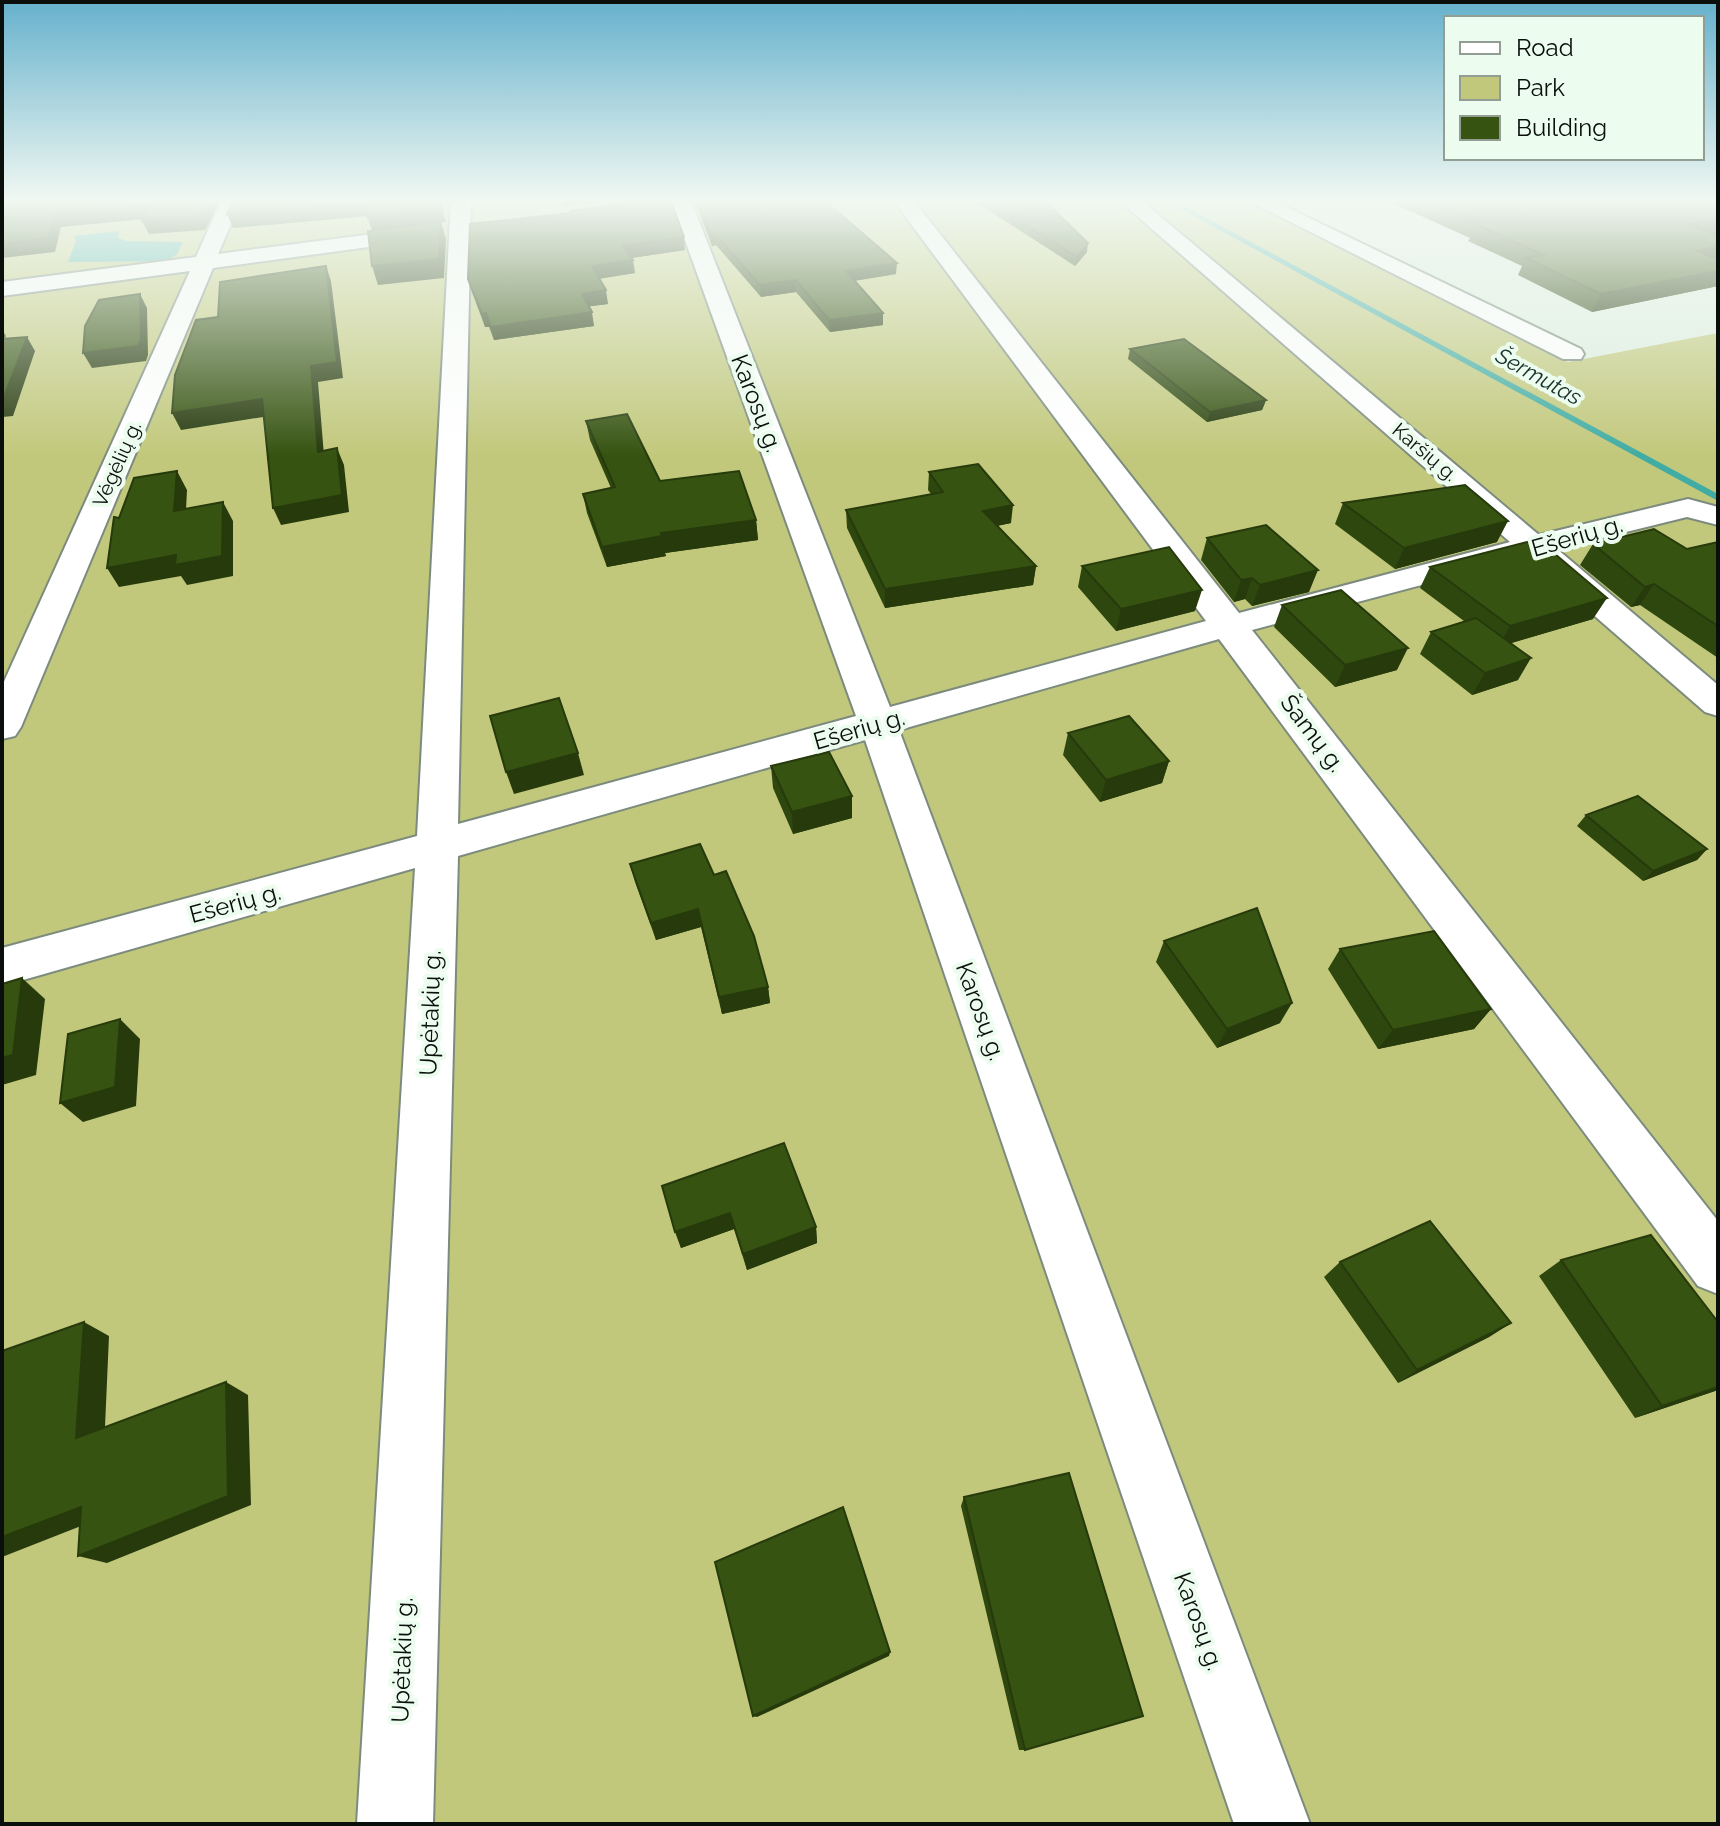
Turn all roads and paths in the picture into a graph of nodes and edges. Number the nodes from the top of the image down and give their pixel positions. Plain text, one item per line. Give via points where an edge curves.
1 (24, 286) edge
2 (196, 286) edge
3 (463, 286) edge
4 (704, 286) edge
5 (970, 286) edge
6 (1230, 286) edge
7 (1433, 286) edge
8 (2, 289) edge
9 (1572, 354) dead end
10 (1718, 516) edge
11 (1537, 547) junction
12 (1231, 625) junction
13 (1718, 704) edge
14 (878, 724) junction
15 (2, 727) edge
16 (437, 847) junction
17 (2, 967) edge
18 (1718, 1266) edge
19 (395, 1824) edge
20 (1272, 1824) edge

1 - 8 street
2 - 15 street, Vėgėlių g.
3 - 16 street, Upėtakių g.
4 - 14 street, Karosų g.
5 - 12 street, Šamų g.
6 - 11 street, Karšių g.
7 - 9 street
10 - 11 street, Ešerių g. via 1688,508
11 - 12 street, Ešerių g.
11 - 13 street, Karšių g.
12 - 14 street, Ešerių g.
12 - 18 street, Šamų g.
14 - 16 street, Ešerių g.
14 - 20 street, Karosų g.
16 - 17 street, Ešerių g.
16 - 19 street, Upėtakių g.

